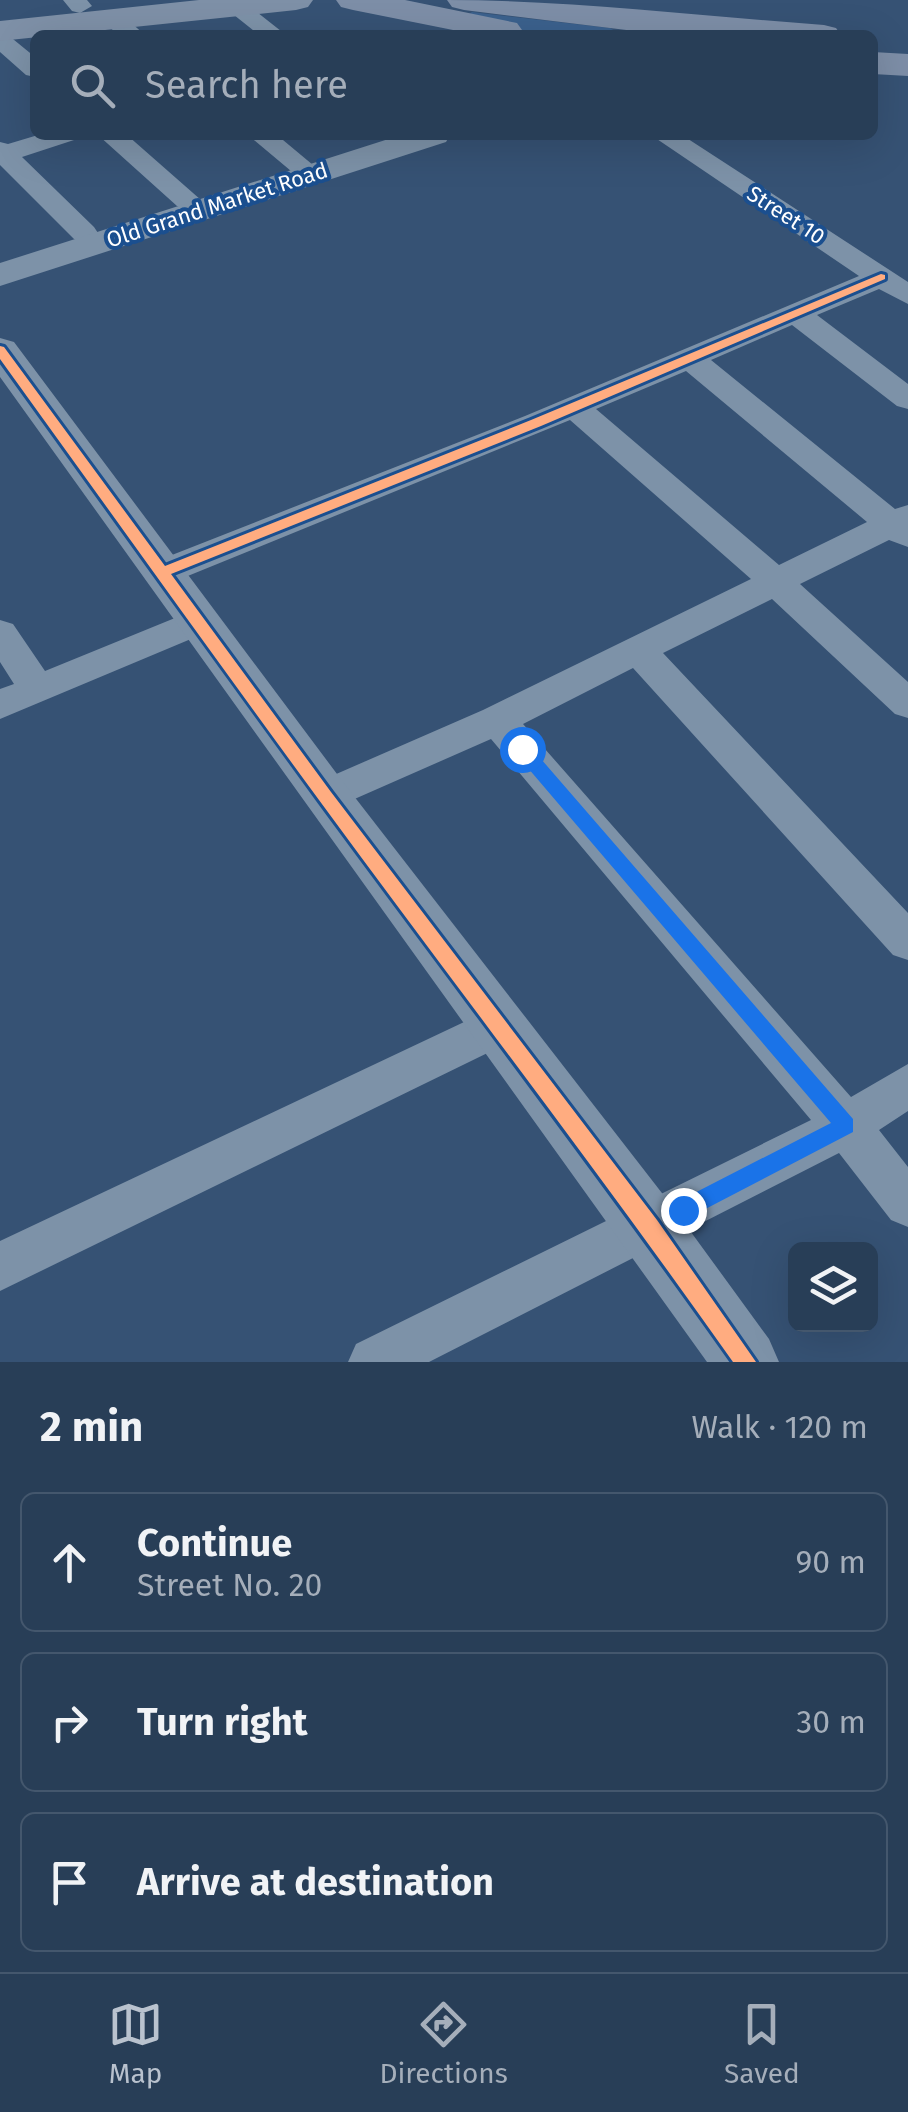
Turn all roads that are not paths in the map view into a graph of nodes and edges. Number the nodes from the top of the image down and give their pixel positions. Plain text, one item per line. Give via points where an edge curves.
1 (296, 0) edge
2 (353, 0) edge
3 (464, 0) edge
4 (645, 0) edge
5 (78, 3) edge
6 (236, 7) junction
7 (0, 14) edge
8 (129, 18) edge
9 (267, 30) edge
10 (515, 30) edge
11 (669, 30) edge
12 (685, 30) edge
13 (0, 31) edge
14 (878, 38) edge
15 (0, 40) edge
16 (908, 40) edge
17 (878, 63) edge
18 (908, 65) edge
19 (30, 66) edge
20 (47, 140) edge
21 (117, 140) edge
22 (268, 140) edge
23 (379, 140) edge
24 (418, 140) edge
25 (672, 140) edge
26 (1, 153) edge
27 (300, 165) junction
28 (187, 200) junction
29 (84, 233) junction
30 (0, 259) edge
31 (0, 275) edge
32 (881, 277) junction
33 (908, 295) edge
34 (795, 314) junction
35 (689, 358) junction
36 (4, 362) edge
37 (908, 399) edge
38 (574, 407) junction
39 (902, 526) edge
40 (161, 573) junction
41 (776, 582) junction
42 (197, 622) junction
43 (0, 633) edge
44 (638, 650) junction
45 (37, 688) junction
46 (908, 704) edge
47 (0, 705) edge
48 (497, 720) junction
49 (325, 796) junction
50 (908, 942) edge
51 (498, 1026) junction
52 (908, 1086) edge
53 (846, 1126) junction
54 (908, 1204) edge
55 (650, 1227) junction
56 (0, 1267) edge
57 (374, 1362) edge
58 (746, 1362) edge

1 - 6 highway
2 - 10 main road
3 - 11 main road
4 - 12 main road
5 - 7 highway
5 - 8 highway
6 - 8 highway
6 - 9 street
8 - 13 highway
14 - 16 main road
15 - 19 street
17 - 18 main road
20 - 26 street
21 - 28 street
22 - 27 street
23 - 27 street, Old Grand Market Road
24 - 31 street, Old Grand Market Road
25 - 32 street, Street 10
26 - 29 street
27 - 28 street, Old Grand Market Road
28 - 29 street, Old Grand Market Road
29 - 30 street, Old Grand Market Road
32 - 33 street, Street 10
32 - 34 street
34 - 35 street
34 - 37 street
35 - 38 street
35 - 39 street
36 - 40 street
38 - 40 street
38 - 41 street
39 - 41 street
40 - 42 street
41 - 44 street
41 - 46 street
42 - 45 street
42 - 49 street
43 - 45 street
44 - 48 street
44 - 50 street
45 - 47 street
48 - 49 street
48 - 53 street
49 - 51 street
51 - 55 street
51 - 56 street
52 - 53 street
53 - 54 street
53 - 55 street
55 - 57 street
55 - 58 street

